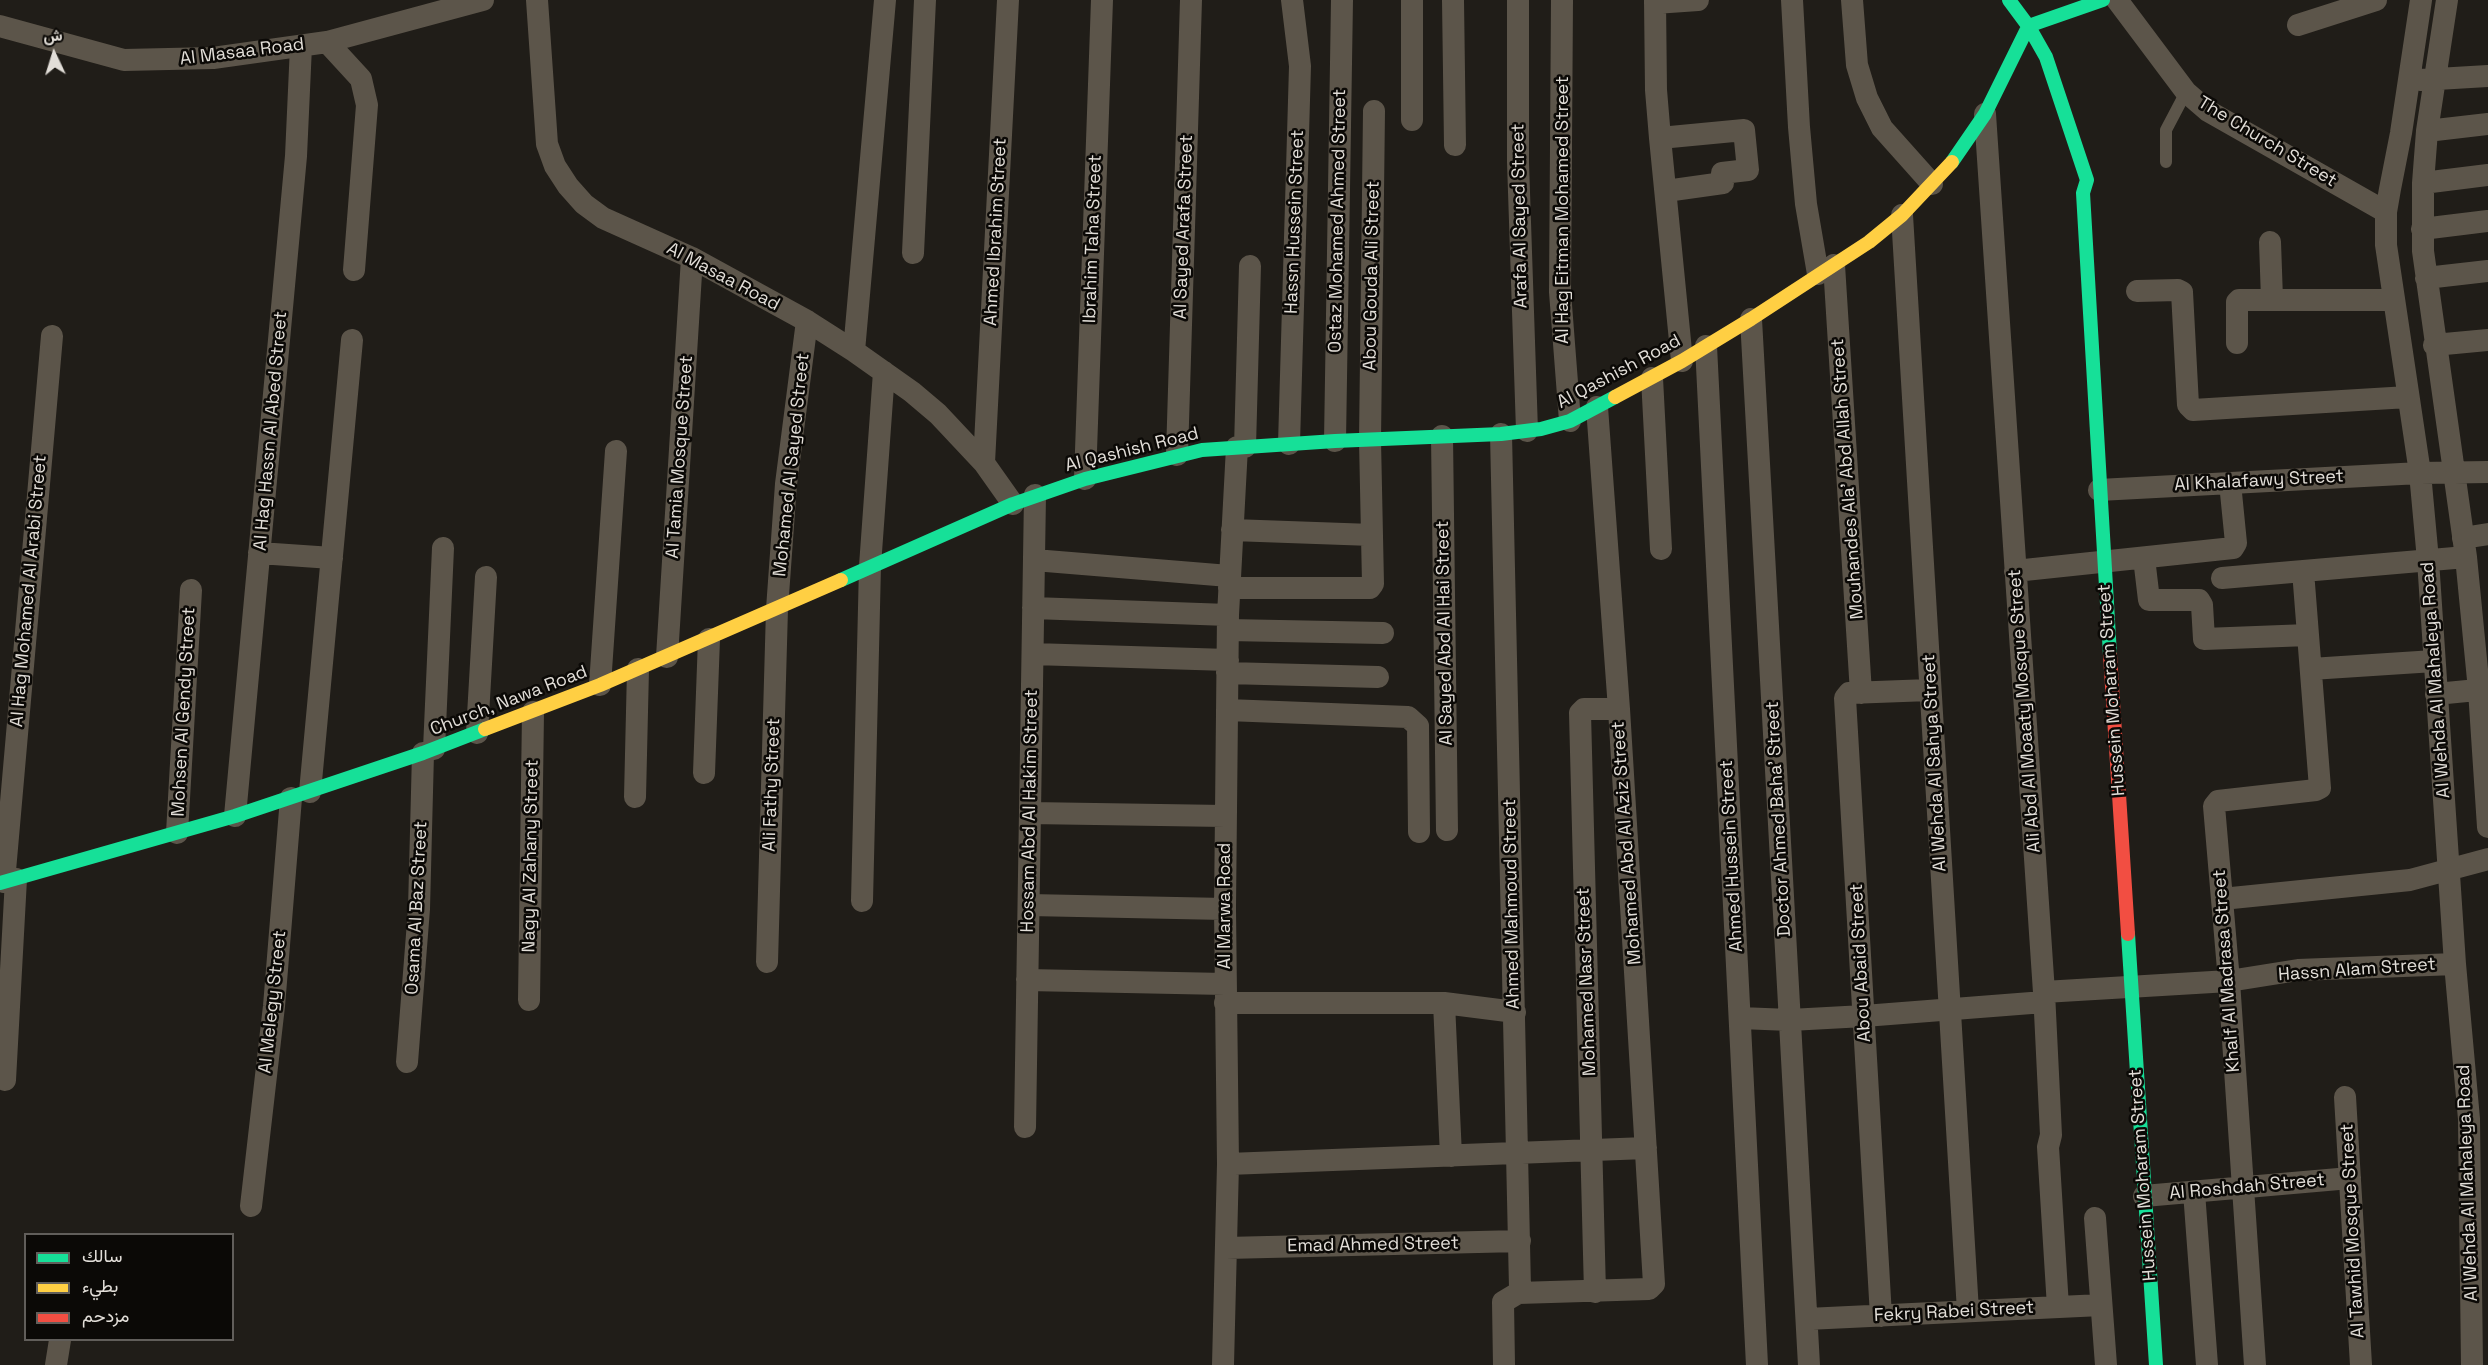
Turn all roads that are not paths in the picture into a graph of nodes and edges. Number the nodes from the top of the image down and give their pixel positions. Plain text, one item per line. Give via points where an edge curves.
1 (483, 0) edge
2 (537, 0) edge
3 (885, 0) edge
4 (925, 0) edge
5 (1008, 0) edge
6 (1102, 0) edge
7 (1191, 0) edge
8 (1292, 0) edge
9 (1342, 0) edge
10 (1412, 0) edge
11 (1453, 0) edge
12 (1518, 0) edge
13 (1562, 0) edge
14 (1698, 0) edge
15 (1792, 0) edge
16 (1852, 0) edge
17 (2009, 0) edge
18 (2117, 0) edge
19 (2376, 0) edge
20 (2421, 0) edge
21 (2447, 0) edge
22 (1655, 2) edge
23 (2092, 2) edge
24 (2298, 25) dead end
25 (0, 26) edge
26 (2029, 27) junction
27 (327, 42) junction
28 (301, 46) junction
29 (2488, 76) edge
30 (2409, 80) junction
31 (2433, 80) junction
32 (2186, 92) junction
33 (1374, 111) dead end
34 (1985, 114) junction
35 (1412, 120) dead end
36 (2488, 124) edge
37 (2427, 131) junction
38 (1660, 138) junction
39 (1455, 145) dead end
40 (2166, 162) dead end
41 (2488, 175) edge
42 (2423, 183) junction
43 (1932, 184) junction
44 (1666, 191) junction
45 (2386, 212) junction
46 (1902, 215) junction
47 (2488, 221) edge
48 (2422, 229) junction
49 (2270, 242) dead end
50 (913, 254) dead end
51 (692, 258) junction
52 (1250, 266) dead end
53 (1826, 269) junction
54 (354, 270) dead end
55 (2488, 271) edge
56 (2426, 278) junction
57 (2137, 291) dead end
58 (2272, 299) junction
59 (2393, 300) junction
60 (1751, 320) junction
61 (807, 321) junction
62 (52, 336) dead end
63 (352, 340) dead end
64 (2488, 340) edge
65 (2237, 343) dead end
66 (2434, 345) junction
67 (1706, 346) junction
68 (855, 351) junction
69 (1682, 361) junction
70 (884, 372) junction
71 (1652, 378) junction
72 (2408, 397) junction
73 (1597, 407) junction
74 (1570, 421) junction
75 (1527, 431) junction
76 (1502, 434) junction
77 (1442, 436) junction
78 (1370, 440) junction
79 (1335, 441) junction
80 (1289, 444) junction
81 (1241, 447) junction
82 (616, 451) dead end
83 (1177, 455) junction
84 (984, 463) junction
85 (2453, 472) junction
86 (2488, 472) edge
87 (2420, 473) junction
88 (1085, 479) junction
89 (2230, 483) junction
90 (2099, 490) junction
91 (1035, 495) junction
92 (1013, 504) junction
93 (1232, 530) junction
94 (2488, 534) edge
95 (1372, 536) junction
96 (2464, 547) junction
97 (443, 548) dead end
98 (1661, 549) dead end
99 (259, 553) junction
100 (332, 558) junction
101 (2144, 558) junction
102 (1034, 560) junction
103 (2428, 560) junction
104 (2103, 562) junction
105 (870, 566) junction
106 (2015, 571) junction
107 (2302, 571) junction
108 (486, 577) dead end
109 (2222, 579) dead end
110 (1229, 582) junction
111 (2478, 585) edge
112 (191, 590) dead end
113 (1033, 608) junction
114 (777, 609) junction
115 (1228, 622) junction
116 (1383, 633) dead end
117 (2308, 635) junction
118 (709, 639) junction
119 (1033, 654) junction
120 (667, 657) junction
121 (2434, 661) junction
122 (1227, 666) junction
123 (638, 669) junction
124 (2311, 669) junction
125 (1378, 677) dead end
126 (600, 685) junction
127 (1930, 690) junction
128 (2483, 690) edge
129 (1861, 693) junction
130 (2436, 694) junction
131 (1619, 709) junction
132 (1227, 710) junction
133 (533, 712) junction
134 (477, 733) junction
135 (428, 751) junction
136 (2486, 759) edge
137 (704, 773) dead end
138 (301, 795) junction
139 (635, 796) dead end
140 (1030, 813) junction
141 (235, 816) junction
142 (1225, 816) junction
143 (2488, 827) edge
144 (1447, 830) dead end
145 (1419, 832) dead end
146 (177, 833) junction
147 (2488, 859) edge
148 (2449, 871) junction
149 (7, 881) edge
150 (2222, 899) junction
151 (862, 901) dead end
152 (1029, 905) junction
153 (1225, 909) junction
154 (766, 962) dead end
155 (2456, 963) junction
156 (1028, 980) junction
157 (2229, 981) junction
158 (2131, 986) junction
159 (1225, 994) junction
160 (2044, 997) junction
161 (530, 1000) dead end
162 (1444, 1003) junction
163 (1950, 1011) junction
164 (1515, 1012) junction
165 (1864, 1017) junction
166 (1740, 1018) junction
167 (1790, 1020) junction
168 (407, 1062) dead end
169 (5, 1080) dead end
170 (2345, 1097) dead end
171 (2479, 1119) edge
172 (1025, 1126) dead end
173 (1646, 1148) junction
174 (1592, 1150) junction
175 (1518, 1153) junction
176 (1451, 1156) junction
177 (1228, 1164) junction
178 (2350, 1178) junction
179 (2242, 1188) junction
180 (2194, 1192) junction
181 (2145, 1196) junction
182 (251, 1206) dead end
183 (2095, 1218) dead end
184 (1520, 1241) junction
185 (1226, 1248) junction
186 (1594, 1292) junction
187 (1518, 1293) junction
188 (2102, 1305) junction
189 (2058, 1307) junction
190 (1968, 1311) junction
191 (1881, 1316) junction
192 (1807, 1319) junction
193 (60, 1341) edge
194 (56, 1365) edge
195 (1223, 1365) edge
196 (1503, 1365) edge
197 (1757, 1365) edge
198 (1809, 1365) edge
199 (2106, 1365) edge
200 (2156, 1365) edge
201 (2207, 1365) edge
202 (2255, 1365) edge
203 (2361, 1365) edge
204 (2472, 1365) edge

1 - 27 street, Al Masaa Road
2 - 51 street, Al Masaa Road via 547,144 555,166 584,204 603,218
3 - 68 street
4 - 50 street
5 - 84 street, Ahmed Ibrahim Street
6 - 88 street, Ibrahim Taha Street
7 - 83 street, Al Sayed Arafa Street
8 - 80 street, Hassn Hussein Street via 1300,66
9 - 79 street, Ostaz Mohamed Ahmed Street
10 - 35 street
11 - 39 street
12 - 75 street, Arafa Al Sayed Street via 1518,162
13 - 74 street, Al Hag Eitman Mohamed Street via 1560,292
14 - 22 street
15 - 53 street, Mouhandes Ala' Abd Allah Street via 1806,204
16 - 43 street via 1857,65 1867,98 1882,128
17 - 26 street, Hussein Moharam Street
18 - 32 street, The Church Street
19 - 24 street
20 - 30 street, Al Wehda Al Mahaleya Road
21 - 31 street
22 - 38 street
23 - 26 street
25 - 28 street, Al Masaa Road via 124,60 213,58
26 - 34 street, Al Qashish Road
26 - 90 street, Hussein Moharam Street via 2046,57 2087,180 2083,193
27 - 28 street, Al Masaa Road
27 - 54 street via 361,79 367,105
28 - 99 street, Al Hag Hassn Al Abed Street via 296,156
29 - 31 street
30 - 31 street
30 - 45 street, Al Wehda Al Mahaleya Road
31 - 37 street
32 - 40 lane via 2166,128
32 - 45 street, The Church Street via 2208,111
33 - 78 street, Abou Gouda Ali Street
34 - 43 street, Al Qashish Road
34 - 106 street, Ali Abd Al Moaaty Mosque Street
36 - 37 street
37 - 42 street
38 - 44 street
38 - 44 street via 1744,130 1748,170 1722,173 1723,183
41 - 42 street
42 - 48 street
43 - 46 street, Al Qashish Road
44 - 69 street
45 - 59 street, Al Wehda Al Mahaleya Road
46 - 53 street, Al Qashish Road
46 - 127 street, Al Wehda Al Sahya Street
47 - 48 street
48 - 56 street
49 - 58 street
51 - 61 street, Al Masaa Road
51 - 120 street, Al Tamia Mosque Street
52 - 81 street, Al Marwa Road
53 - 60 street, Al Qashish Road
53 - 129 street, Mouhandes Ala' Abd Allah Street
55 - 56 street
56 - 66 street
57 - 72 street via 2182,292 2188,405 2193,410
58 - 59 street
58 - 65 street via 2237,301
59 - 72 street, Al Wehda Al Mahaleya Road
60 - 67 street, Al Qashish Road
60 - 167 street, Doctor Ahmed Baha' Street
61 - 68 street, Al Masaa Road
61 - 114 street, Mohamed Al Sayed Street via 786,484
62 - 149 street, Al Hag Mohamed Al Arabi Street
63 - 100 street, Al Melegy Street
64 - 66 street
66 - 85 street
67 - 69 street, Al Qashish Road
67 - 166 street, Ahmed Hussein Street
68 - 70 street, Al Masaa Road
69 - 71 street, Al Qashish Road
70 - 84 street, Al Masaa Road via 938,414
70 - 105 street
71 - 73 street, Al Qashish Road
71 - 98 street
72 - 87 street, Al Wehda Al Mahaleya Road
73 - 74 street, Al Qashish Road
73 - 131 street, Mohamed Abd Al Aziz Street
74 - 75 street, Al Qashish Road
75 - 76 street, Al Qashish Road
76 - 77 street, Al Qashish Road
76 - 164 street, Ahmed Mahmoud Street
77 - 78 street, Al Qashish Road
77 - 144 street, Al Sayed Abd Al Hai Street
78 - 79 street, Al Qashish Road
78 - 95 street, Abou Gouda Ali Street
79 - 80 street, Al Qashish Road
80 - 81 street, Al Qashish Road
81 - 83 street, Al Qashish Road
81 - 93 street, Al Marwa Road
82 - 126 street
83 - 88 street, Al Qashish Road
84 - 92 street, Al Masaa Road
85 - 86 street, Al Khalafawy Street
85 - 87 street, Al Khalafawy Street
85 - 96 street
87 - 89 street, Al Khalafawy Street
87 - 103 street, Al Wehda Al Mahaleya Road
88 - 91 street, Al Qashish Road
89 - 90 street, Al Khalafawy Street
89 - 101 street via 2234,547
90 - 104 street, Hussein Moharam Street
91 - 92 street, Al Qashish Road
91 - 102 street, Hossam Abd Al Hakim Street
92 - 105 street, Church, Nawa Road
93 - 95 street
93 - 110 street, Al Marwa Road
94 - 96 street
95 - 110 street, Abou Gouda Ali Street via 1370,588
96 - 103 street
96 - 111 street
97 - 135 street, Osama Al Baz Street
99 - 100 street
99 - 141 street, Al Hag Hassn Al Abed Street
100 - 138 street, Al Melegy Street
101 - 104 street
101 - 117 street via 2150,602 2199,600 2204,639
102 - 110 street
102 - 113 street, Hossam Abd Al Hakim Street
103 - 107 street
103 - 121 street, Al Wehda Al Mahaleya Road
104 - 106 street
104 - 158 street, Hussein Moharam Street
105 - 114 street, Church, Nawa Road
105 - 151 street
106 - 160 street, Ali Abd Al Moaaty Mosque Street
107 - 109 street
107 - 117 street
108 - 134 street
110 - 115 street, Al Marwa Road
111 - 128 street
112 - 146 street, Mohsen Al Gendy Street
113 - 115 street
113 - 119 street, Hossam Abd Al Hakim Street
114 - 118 street, Church, Nawa Road
114 - 154 street, Ali Fathy Street
115 - 116 street
115 - 122 street, Al Marwa Road
117 - 124 street
118 - 120 street, Church, Nawa Road
118 - 137 street
119 - 122 street
119 - 140 street, Hossam Abd Al Hakim Street
120 - 123 street, Church, Nawa Road
121 - 124 street
121 - 130 street, Al Wehda Al Mahaleya Road
122 - 125 street
122 - 132 street, Al Marwa Road
123 - 126 street, Church, Nawa Road
123 - 139 street
124 - 150 street, Khalf Al Madrasa Street via 2320,788 2216,802
126 - 133 street, Church, Nawa Road
127 - 129 street
127 - 163 street, Al Wehda Al Sahya Street
128 - 130 street
128 - 136 street
129 - 165 street, Abou Abaid Street via 1849,693 1845,698
130 - 148 street, Al Wehda Al Mahaleya Road
131 - 173 street, Mohamed Abd Al Aziz Street
131 - 174 street, Mohamed Nasr Street via 1584,709 1580,713
132 - 142 street, Al Marwa Road
132 - 145 street via 1408,717 1418,726
133 - 134 street, Church, Nawa Road
133 - 161 street, Nagy Al Zahany Street
134 - 135 street, Church, Nawa Road
135 - 138 street, Church, Nawa Road
135 - 168 street, Osama Al Baz Street
136 - 143 street
138 - 141 street, Church, Nawa Road
138 - 182 street, Al Melegy Street
140 - 142 street
140 - 152 street, Hossam Abd Al Hakim Street
141 - 146 street, Church, Nawa Road
142 - 153 street, Al Marwa Road
146 - 149 street, Church, Nawa Road
147 - 148 street
148 - 150 street via 2410,880
148 - 155 street, Al Wehda Al Mahaleya Road
149 - 169 street, Al Hag Mohamed Al Arabi Street
150 - 157 street, Khalf Al Madrasa Street
152 - 153 street
152 - 156 street, Hossam Abd Al Hakim Street
153 - 159 street, Al Marwa Road
155 - 157 street, Hassn Alam Street via 2294,970
155 - 171 street, Al Wehda Al Mahaleya Road
156 - 159 street
156 - 172 street, Hossam Abd Al Hakim Street
157 - 158 street, Hassn Alam Street
157 - 179 street, Khalf Al Madrasa Street
158 - 160 street, Hassn Alam Street
158 - 181 street, Hussein Moharam Street
159 - 162 street
159 - 177 street, Al Marwa Road
160 - 163 street, Hassn Alam Street
160 - 189 street, Ali Abd Al Moaaty Mosque Street
162 - 164 street
162 - 176 street
163 - 165 street, Hassn Alam Street
163 - 190 street, Al Wehda Al Sahya Street
164 - 175 street, Ahmed Mahmoud Street
165 - 167 street, Hassn Alam Street
165 - 191 street, Abou Abaid Street
166 - 167 street, Hassn Alam Street
166 - 197 street, Ahmed Hussein Street
167 - 192 street, Doctor Ahmed Baha' Street
170 - 178 street, Al Tawhid Mosque Street
171 - 204 street, Al Wehda Al Mahaleya Road
173 - 174 street
173 - 186 street, Mohamed Abd Al Aziz Street via 1653,1287
174 - 175 street
174 - 186 street, Mohamed Nasr Street
175 - 176 street
175 - 184 street, Ahmed Mahmoud Street
176 - 177 street
177 - 185 street, Al Marwa Road
178 - 179 street, Al Roshdah Street
178 - 203 street, Al Tawhid Mosque Street
179 - 180 street, Al Roshdah Street
179 - 202 street, Khalf Al Madrasa Street
180 - 181 street, Al Roshdah Street
180 - 201 street
181 - 200 street, Hussein Moharam Street
183 - 188 street
184 - 185 street, Emad Ahmed Street
184 - 187 street, Ahmed Mahmoud Street
185 - 195 street, Al Marwa Road
186 - 187 street
187 - 196 street via 1503,1302
188 - 189 street, Fekry Rabei Street
188 - 199 street
189 - 190 street, Fekry Rabei Street
190 - 191 street, Fekry Rabei Street
191 - 192 street, Fekry Rabei Street
192 - 198 street, Doctor Ahmed Baha' Street
193 - 194 street

